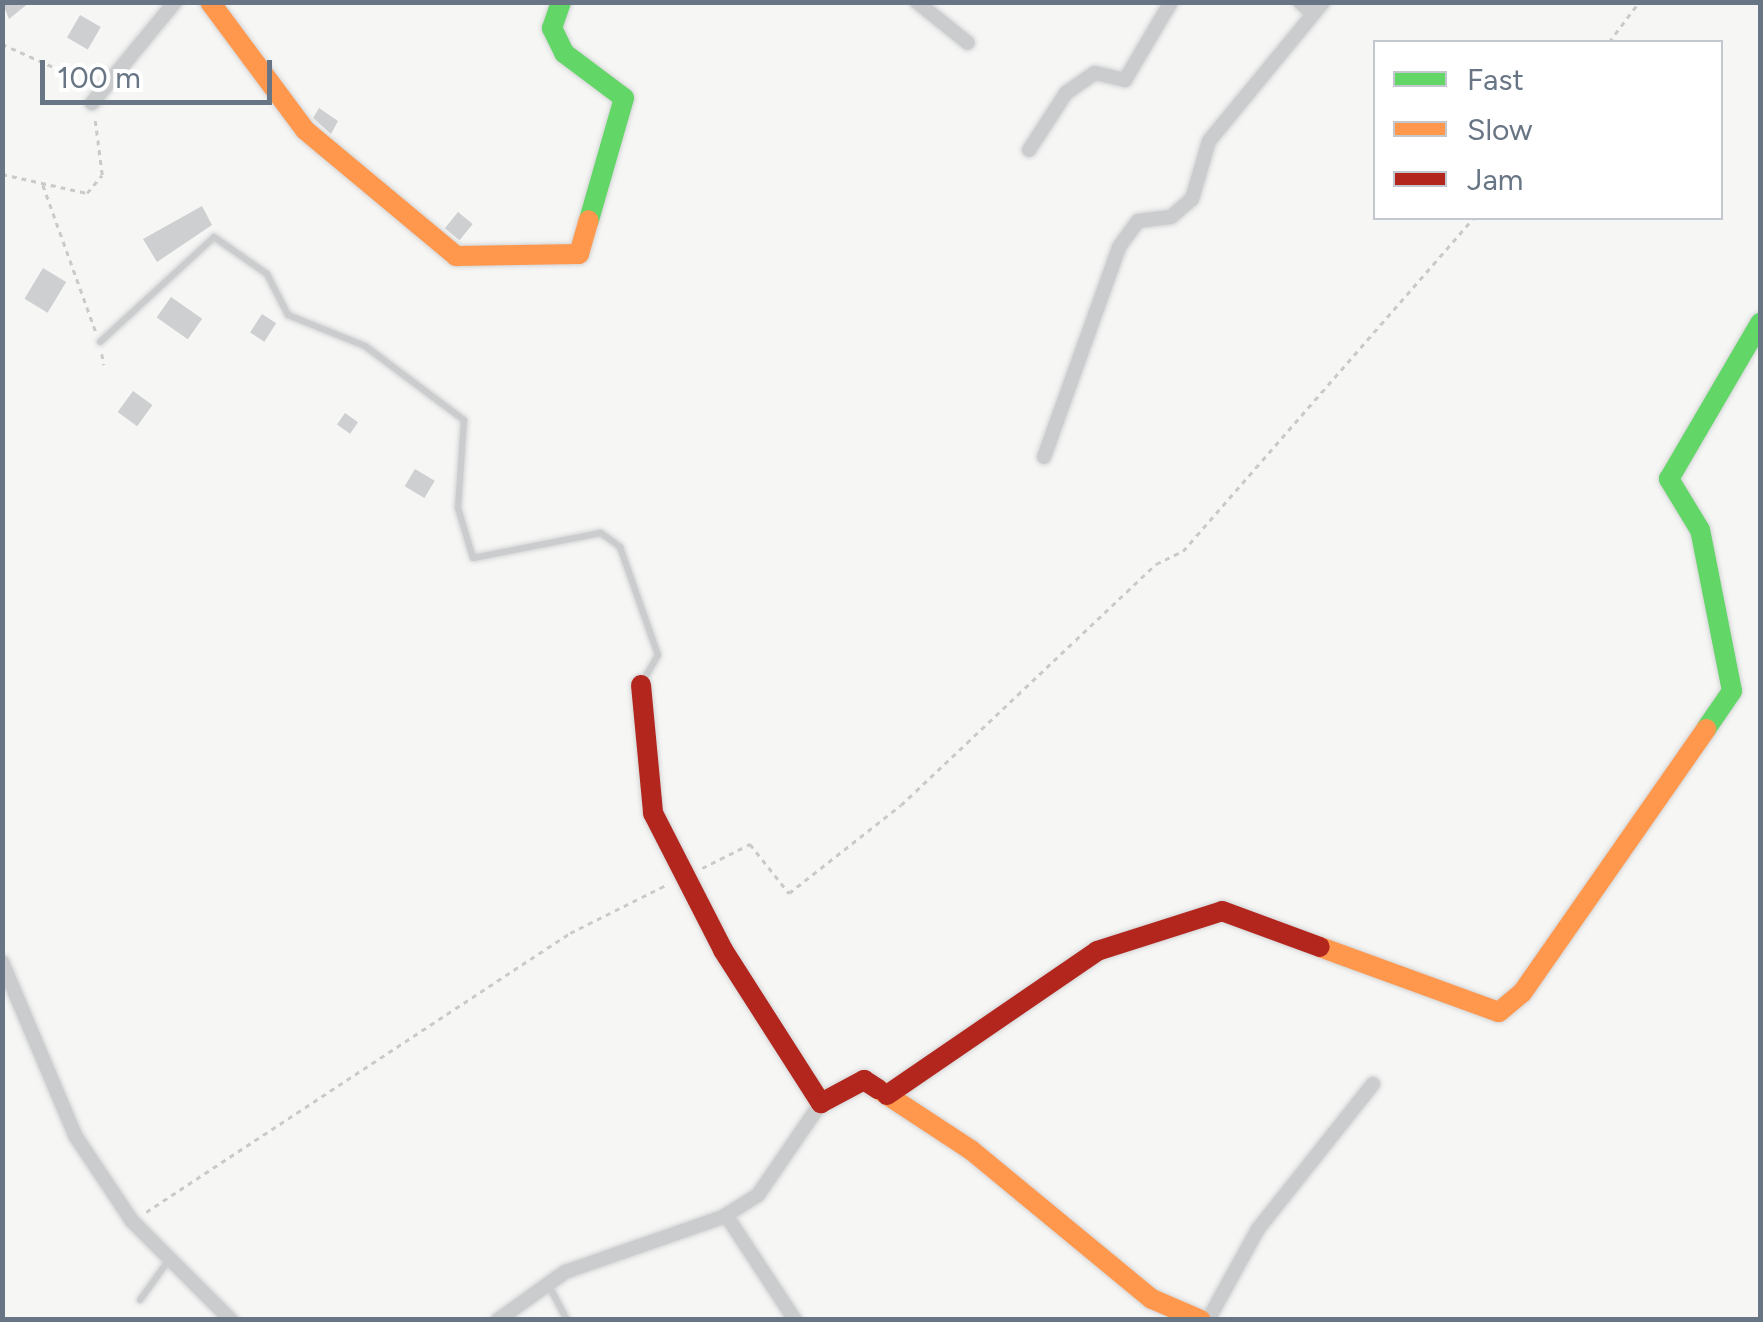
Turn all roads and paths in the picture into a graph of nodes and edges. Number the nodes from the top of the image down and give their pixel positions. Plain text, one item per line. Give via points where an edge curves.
1 (175, 2) edge
2 (210, 2) edge
3 (561, 2) edge
4 (917, 2) edge
5 (1172, 2) edge
6 (1639, 2) edge
7 (1312, 6) edge
8 (1610, 40) edge
9 (968, 43) dead end
10 (2, 44) edge
11 (92, 104) junction
12 (1029, 150) dead end
13 (2, 174) edge
14 (43, 183) junction
15 (1472, 220) edge
16 (1760, 323) edge
17 (100, 342) junction
18 (104, 365) dead end
19 (1044, 456) dead end
20 (641, 685) joint
21 (686, 876) junction
22 (2, 962) edge
23 (1374, 1084) dead end
24 (887, 1095) junction
25 (821, 1104) junction
26 (726, 1214) junction
27 (132, 1222) junction
28 (172, 1256) junction
29 (547, 1283) junction
30 (140, 1300) dead end
31 (231, 1320) edge
32 (498, 1320) edge
33 (568, 1320) edge
34 (795, 1320) edge
35 (1204, 1320) edge

1 - 11 street
2 - 3 street via 305,130 456,256 579,254 624,98 564,53 552,28
4 - 9 street
5 - 12 street via 1125,80 1095,73 1066,93
6 - 8 path
7 - 19 street via 1209,140 1192,199 1171,217 1138,221 1119,247
10 - 11 path via 60,70
11 - 14 path via 102,174 88,194
13 - 14 path
14 - 17 path
15 - 21 path via 1183,551 1156,564 900,805 788,892 750,844
16 - 24 street via 1669,479 1700,530 1732,691 1522,993 1498,1012 1222,911 1096,952
17 - 18 path
17 - 20 lane via 214,236 267,274 288,315 366,346 464,420 458,508 473,558 601,533 620,547 658,655
20 - 21 street via 653,812
21 - 25 street
21 - 27 path via 570,933
22 - 27 street via 63,1110
23 - 35 street via 1258,1230
24 - 25 street via 864,1080
24 - 35 street via 1094,1244 1152,1299
25 - 26 street via 758,1195
26 - 29 street
26 - 34 street
27 - 28 street
28 - 30 lane
28 - 31 street
29 - 32 street
29 - 33 lane

